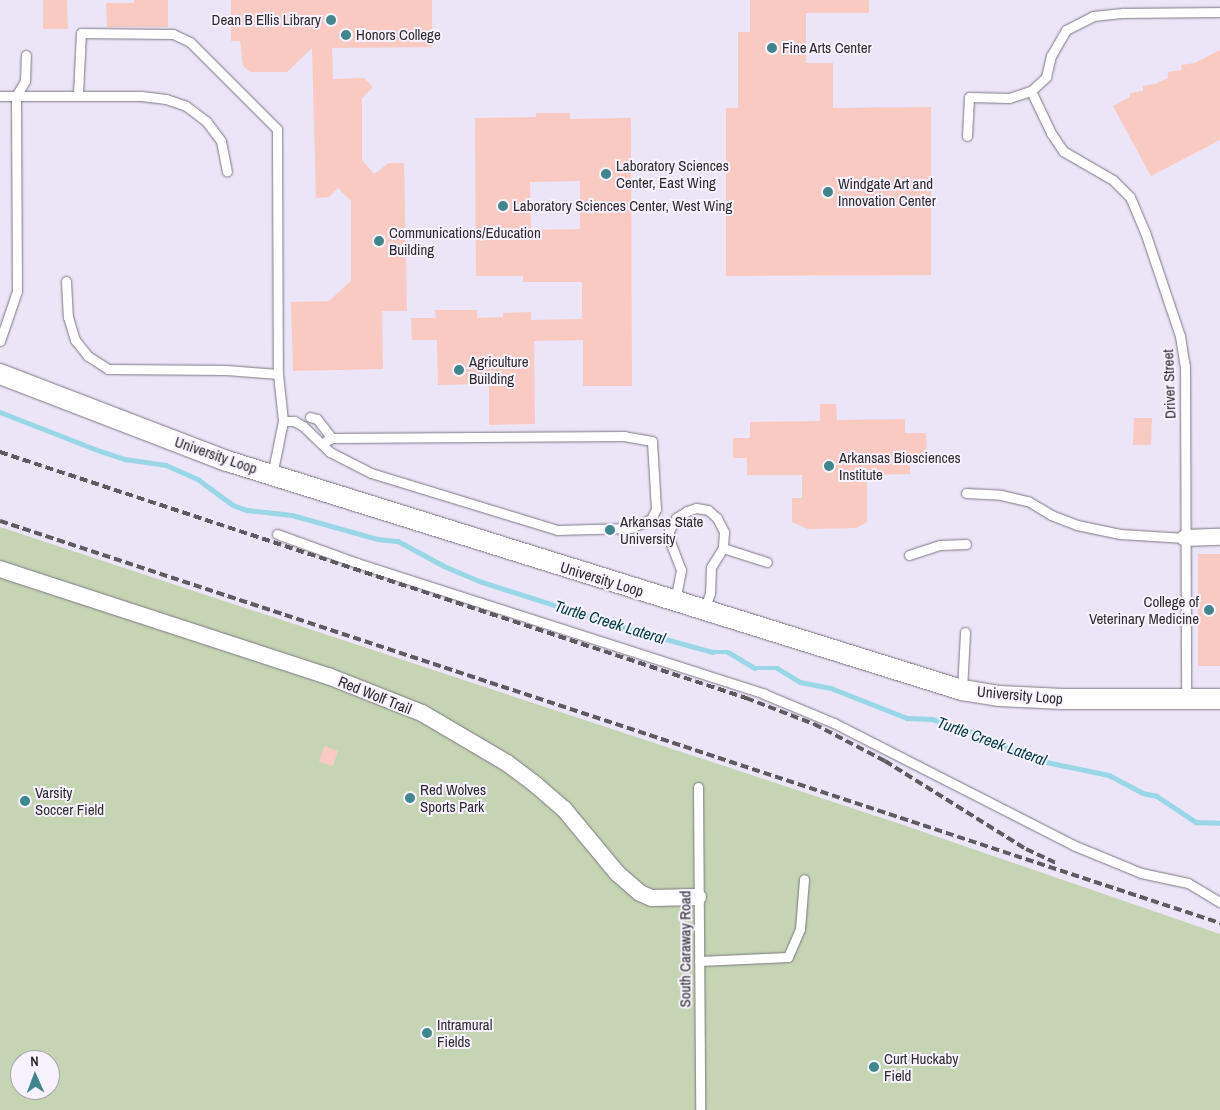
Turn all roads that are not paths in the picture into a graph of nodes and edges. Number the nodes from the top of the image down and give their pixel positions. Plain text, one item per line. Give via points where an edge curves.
1 (1220, 12) edge
2 (26, 55) dead end
3 (1031, 91) junction
4 (78, 94) junction
5 (0, 96) edge
6 (16, 96) junction
7 (967, 136) dead end
8 (227, 171) dead end
9 (66, 281) dead end
10 (0, 341) edge
11 (0, 374) edge
12 (278, 374) junction
13 (310, 417) dead end
14 (283, 421) junction
15 (332, 438) junction
16 (323, 445) junction
17 (272, 475) junction
18 (966, 493) dead end
19 (277, 534) dead end
20 (1185, 538) junction
21 (1220, 538) edge
22 (966, 544) dead end
23 (722, 548) junction
24 (909, 555) dead end
25 (767, 562) dead end
26 (0, 569) edge
27 (675, 601) junction
28 (704, 610) junction
29 (966, 632) dead end
30 (962, 690) junction
31 (1186, 699) junction
32 (1220, 699) edge
33 (698, 787) dead end
34 (804, 879) dead end
35 (698, 897) junction
36 (1220, 902) edge
37 (699, 961) junction
38 (700, 1110) edge

1 - 3 lane via 1093,16 1066,30 1051,56 1046,77
2 - 6 lane via 25,81
3 - 7 lane via 1009,98 969,97
3 - 20 lane, Driver Street via 1062,151 1119,186 1130,197 1145,232 1185,358
4 - 6 lane
4 - 8 lane via 144,96 186,106 206,121 221,141
4 - 12 lane via 81,33 173,34 190,42 277,129
5 - 6 lane
6 - 10 lane via 17,291
9 - 12 lane via 68,317 75,340 88,356 108,369
11 - 17 street, University Loop via 227,461
12 - 14 lane
13 - 15 lane via 317,419
14 - 16 lane via 294,421
14 - 17 lane
15 - 16 lane
15 - 16 lane via 625,436 652,441 656,509 651,519 631,528 557,530 371,473 330,452
17 - 27 street, University Loop
18 - 20 lane via 1028,501 1077,525 1120,534
19 - 36 lane via 764,694 834,723 1073,845 1141,873 1188,883
20 - 21 street
20 - 31 lane, Driver Street
22 - 24 lane via 940,545
23 - 25 lane
23 - 27 lane via 724,532 717,518 708,510 696,508 676,518 669,531 681,570
23 - 28 lane via 711,567 710,592
26 - 35 street, Red Wolf Trail via 328,676 422,713 508,763 536,785 564,809 618,873 640,893 652,898
27 - 28 street, University Loop
28 - 30 street, University Loop
29 - 30 lane
30 - 31 street, University Loop via 1063,700
31 - 32 street, University Loop
33 - 35 lane, South Caraway Road
34 - 37 lane via 800,929 788,957
35 - 37 lane, South Caraway Road
37 - 38 lane, South Caraway Road

